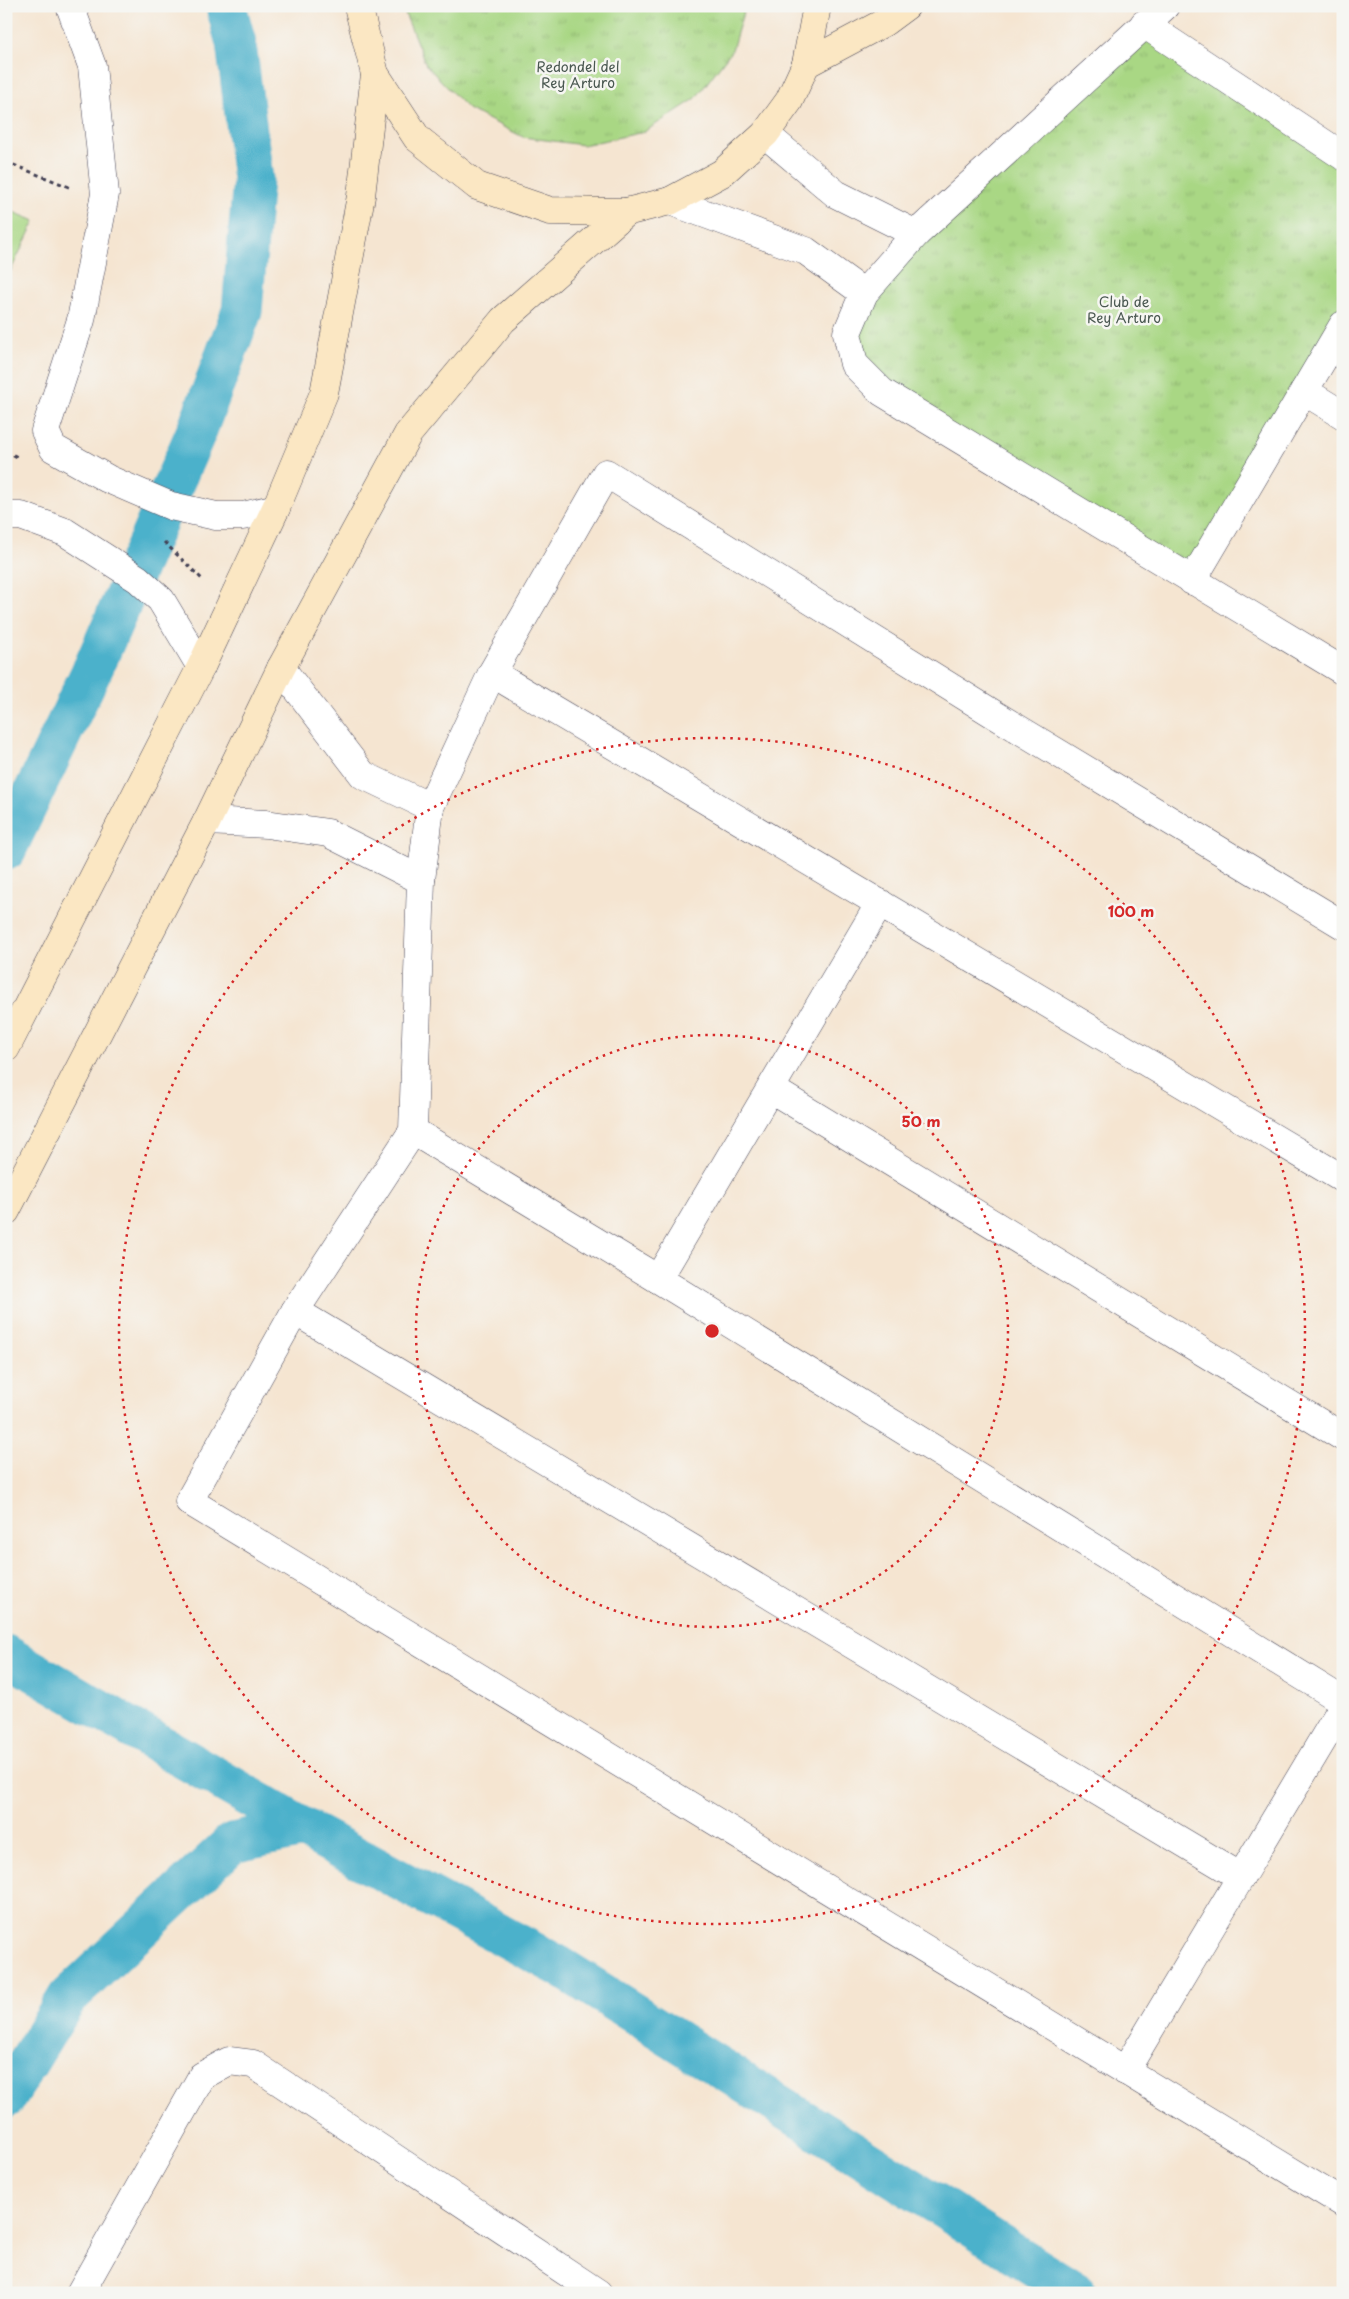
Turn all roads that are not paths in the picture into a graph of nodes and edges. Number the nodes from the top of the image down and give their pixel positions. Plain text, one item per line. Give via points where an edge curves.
1 (70, 6) edge
2 (358, 6) edge
3 (816, 6) edge
4 (906, 6) edge
5 (1165, 6) edge
6 (1144, 24) junction
7 (806, 64) junction
8 (375, 74) junction
9 (766, 134) junction
10 (1343, 156) edge
11 (670, 201) junction
12 (626, 212) junction
13 (916, 234) junction
14 (864, 293) junction
15 (1343, 325) edge
16 (1304, 391) junction
17 (1343, 415) edge
18 (276, 508) junction
19 (6, 516) edge
20 (1192, 581) junction
21 (201, 667) junction
22 (281, 668) junction
23 (1343, 671) edge
24 (492, 674) junction
25 (430, 808) junction
26 (206, 821) junction
27 (422, 880) junction
28 (880, 904) junction
29 (1343, 925) edge
30 (6, 1048) edge
31 (771, 1089) junction
32 (413, 1131) junction
33 (1343, 1179) edge
34 (6, 1211) edge
35 (658, 1279) junction
36 (295, 1311) junction
37 (1343, 1438) edge
38 (1343, 1701) edge
39 (1343, 1706) edge
40 (1241, 1877) junction
41 (1125, 2071) junction
42 (1340, 2196) edge
43 (81, 2292) edge
44 (598, 2293) edge

1 - 18 street via 92,66 105,194 80,320 45,431 53,448 108,479 171,506 216,516 243,516
2 - 8 street
3 - 7 street
4 - 7 street via 883,24
5 - 6 street
6 - 10 street
6 - 13 street
7 - 9 street via 789,101
8 - 12 street via 417,138 477,186 550,211
8 - 18 street via 361,196 324,393
9 - 11 street via 722,173
9 - 13 street via 836,194
11 - 12 street
11 - 14 street via 806,251
12 - 22 street via 503,320 408,434
13 - 14 street
14 - 20 street via 847,333 854,364 882,392
15 - 16 street
16 - 17 street
16 - 20 street
18 - 21 street
19 - 21 street via 21,516 65,532 138,579 161,600
20 - 23 street
21 - 30 street
22 - 25 street via 363,775
22 - 26 street
24 - 25 street
24 - 28 street
24 - 29 street via 606,473 992,713
25 - 27 street
26 - 27 street via 328,832
26 - 34 street
27 - 32 street
28 - 31 street
28 - 33 street
31 - 35 street
31 - 37 street
32 - 35 street
32 - 36 street
35 - 38 street
36 - 40 street
36 - 41 street via 188,1501
39 - 40 street
40 - 41 street
41 - 42 street
43 - 44 street via 202,2076 229,2061 254,2064

